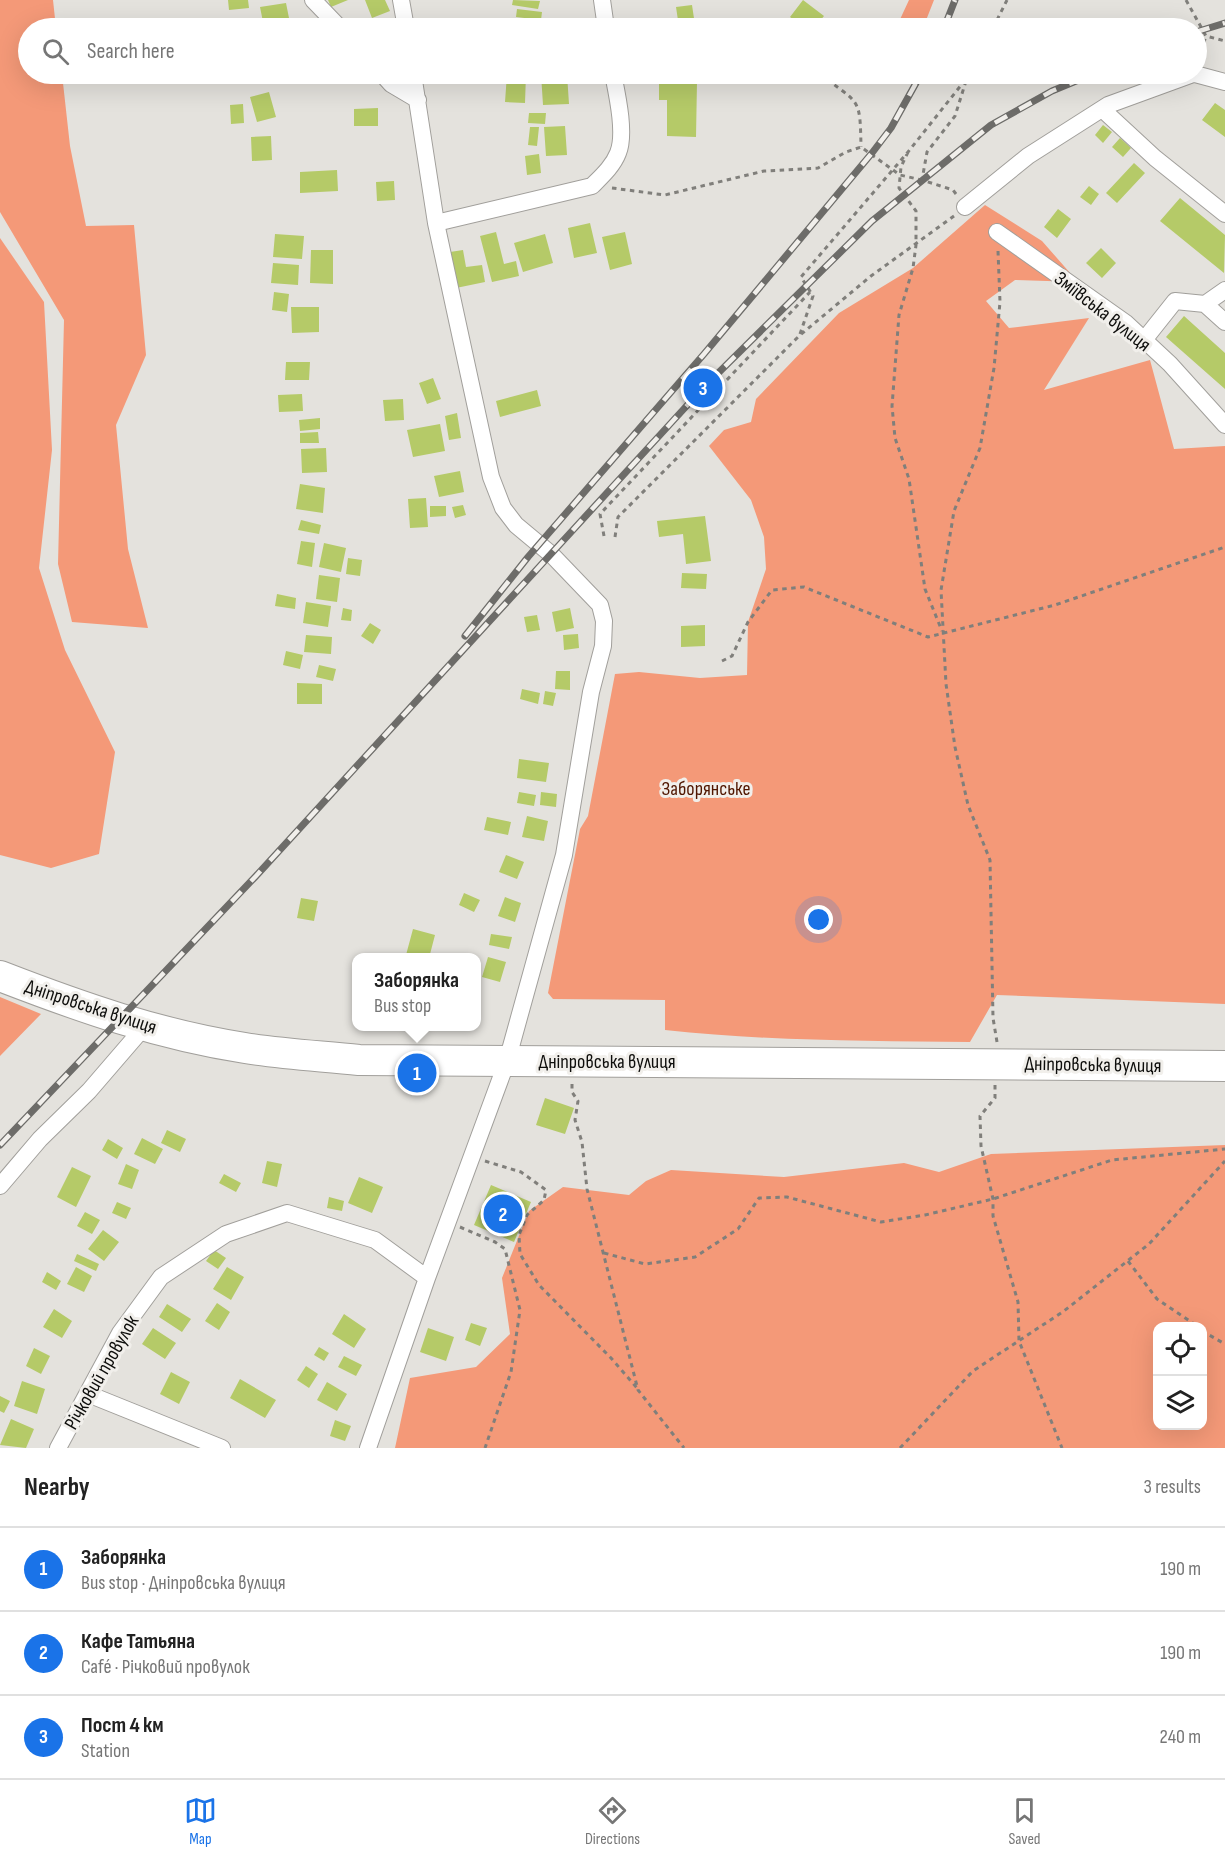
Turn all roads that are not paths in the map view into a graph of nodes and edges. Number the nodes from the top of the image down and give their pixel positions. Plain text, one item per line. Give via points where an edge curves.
1 (313, 0) edge
2 (401, 0) edge
3 (602, 0) edge
4 (330, 18) edge
5 (404, 18) edge
6 (605, 18) edge
7 (1207, 77) edge
8 (1224, 82) edge
9 (391, 84) edge
10 (415, 84) edge
11 (615, 84) edge
12 (1158, 84) edge
13 (418, 100) junction
14 (1102, 109) junction
15 (965, 207) road end
16 (1225, 214) edge
17 (436, 223) junction
18 (997, 231) road end
19 (1225, 290) edge
20 (1205, 304) junction
21 (1225, 322) edge
22 (1144, 340) junction
23 (1225, 425) edge
24 (0, 976) edge
25 (145, 1026) junction
26 (507, 1061) junction
27 (1225, 1066) edge
28 (0, 1186) edge
29 (427, 1278) junction
30 (88, 1394) junction
31 (58, 1448) edge
32 (222, 1448) edge
33 (368, 1448) edge

1 - 4 street
2 - 5 street
3 - 6 street
7 - 8 street
9 - 13 street
10 - 13 street
11 - 17 street via 620,151 592,186
12 - 14 street
13 - 17 street
14 - 15 street via 1028,156
14 - 16 street
17 - 26 street via 491,477 503,508 516,525 593,595 604,621 603,646 591,692 564,855
18 - 22 street, Зміївська вулиця
19 - 20 street
20 - 21 street
20 - 22 street via 1175,301
22 - 23 street, Зміївська вулиця
24 - 25 highway, Дніпровська вулиця via 92,1011
25 - 26 highway, Дніпровська вулиця via 245,1048 359,1060
25 - 28 street
26 - 27 highway, Дніпровська вулиця
26 - 29 street
29 - 30 street, Річковий провулок via 375,1240 287,1213 256,1223 226,1234 161,1277 120,1333
29 - 33 street
30 - 31 street, Річковий провулок
30 - 32 street

